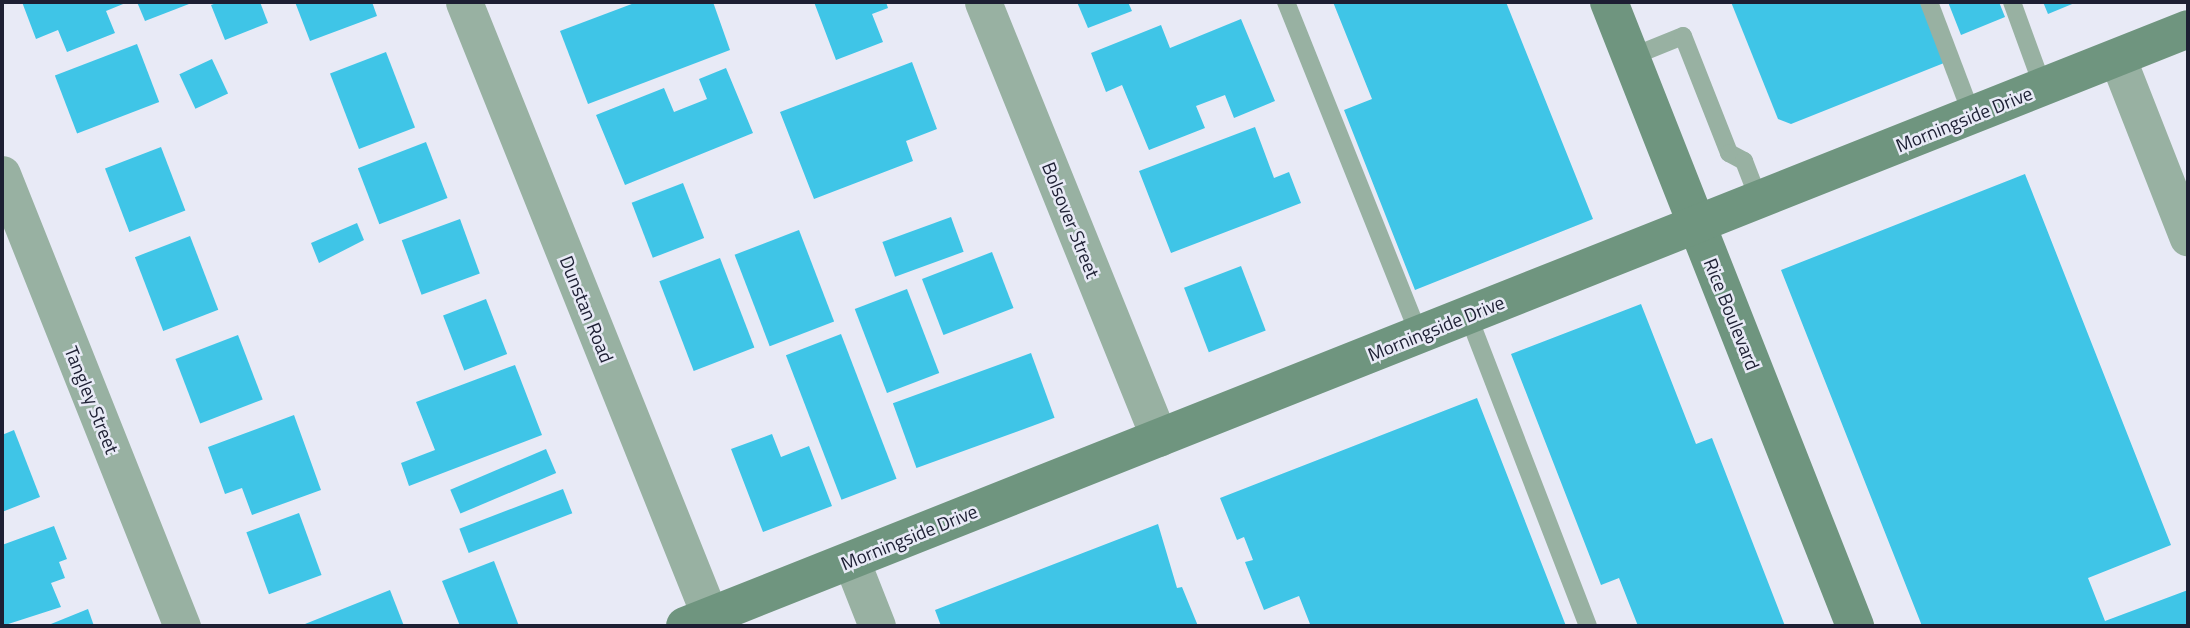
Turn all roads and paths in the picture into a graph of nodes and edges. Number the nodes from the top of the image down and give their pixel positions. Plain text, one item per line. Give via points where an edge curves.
1 (464, 2) edge
2 (983, 2) edge
3 (1286, 2) edge
4 (1609, 2) edge
5 (1929, 2) edge
6 (2012, 2) edge
7 (2188, 29) edge
8 (1631, 57) junction
9 (2117, 57) junction
10 (2043, 87) junction
11 (1972, 115) junction
12 (2, 174) edge
13 (1759, 200) junction
14 (1697, 224) junction
15 (2188, 238) edge
16 (1468, 315) junction
17 (1419, 335) junction
18 (1158, 438) junction
19 (851, 560) junction
20 (697, 621) edge
21 (182, 626) edge
22 (877, 626) edge
23 (1588, 626) edge
24 (1855, 626) edge

1 - 20 street, Dunstan Road
2 - 18 street, Bolsover Street
3 - 17 lane
4 - 8 street, Rice Boulevard
5 - 11 lane
6 - 10 lane
7 - 9 street, Morningside Drive
8 - 13 lane via 1683,36 1729,153 1744,161
8 - 14 street, Rice Boulevard
9 - 10 street, Morningside Drive
9 - 15 street
10 - 11 street, Morningside Drive
11 - 13 street, Morningside Drive
12 - 21 street, Tangley Street
13 - 14 street, Morningside Drive
14 - 16 street, Morningside Drive
14 - 24 street, Rice Boulevard
16 - 17 street, Morningside Drive
16 - 23 lane
17 - 18 street, Morningside Drive
18 - 19 street, Morningside Drive
19 - 20 street, Morningside Drive
19 - 22 street

